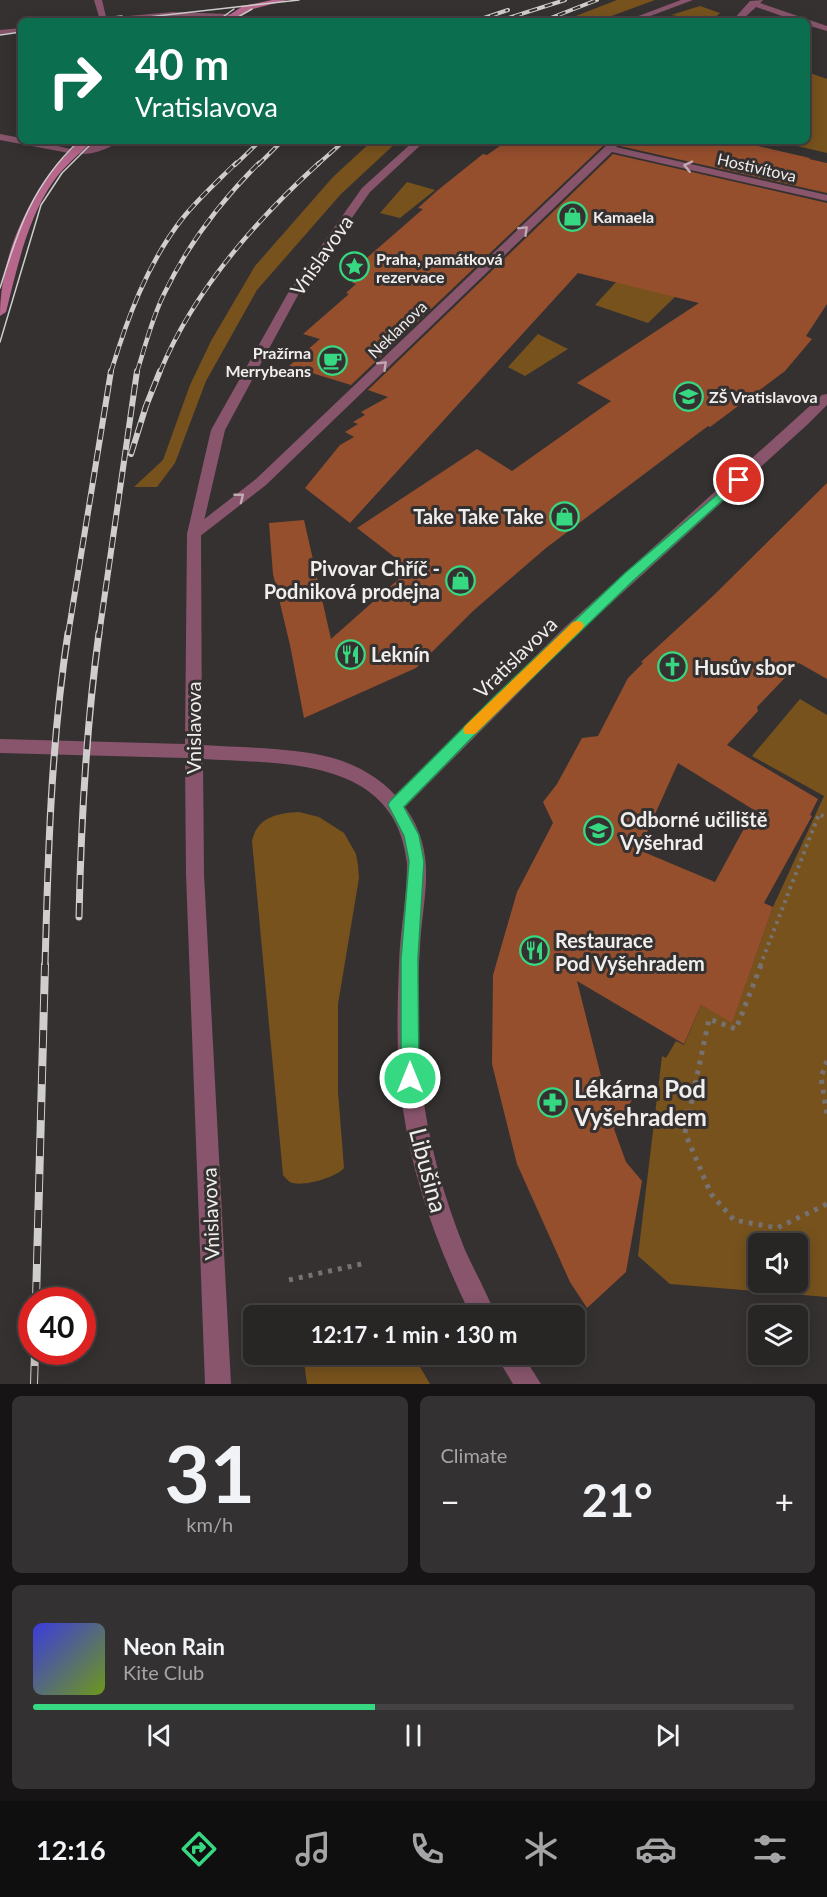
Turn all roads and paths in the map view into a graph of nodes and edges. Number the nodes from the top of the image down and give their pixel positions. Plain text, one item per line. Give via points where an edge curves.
1 (98, 0) edge
2 (282, 0) edge
3 (689, 0) edge
4 (756, 2) edge
5 (100, 18) edge
6 (131, 18) edge
7 (215, 18) edge
8 (228, 18) edge
9 (638, 18) edge
10 (739, 18) edge
11 (796, 18) edge
12 (810, 23) edge
13 (827, 29) edge
14 (18, 30) edge
15 (0, 32) edge
16 (0, 136) edge
17 (18, 140) edge
18 (37, 144) edge
19 (83, 144) edge
20 (108, 144) edge
21 (417, 144) edge
22 (613, 145) edge
23 (74, 152) junction
24 (827, 198) edge
25 (0, 312) edge
26 (827, 398) edge
27 (194, 534) junction
28 (0, 746) edge
29 (193, 750) junction
30 (396, 805) junction
31 (827, 818) edge
32 (827, 1061) edge
33 (827, 1115) edge
34 (827, 1204) edge
35 (366, 1263) dead end
36 (289, 1280) dead end
37 (478, 1305) edge
38 (515, 1365) edge
39 (218, 1384) edge
40 (528, 1384) edge

1 - 5 street
2 - 8 main road via 241,9
3 - 9 street
4 - 10 street
4 - 11 street
6 - 7 street via 172,14
12 - 13 street
14 - 15 street
16 - 17 street
18 - 23 street
19 - 23 main road
20 - 23 street
21 - 27 street, Vnislavova via 366,190 291,296 219,430
24 -> 22 street, Hostivítova
27 -> 22 street, Neklanova via 261,482
23 - 25 main road via 35,205
26 - 30 street, Vratislavova via 629,576
27 - 29 street, Vnislavova
28 - 29 street
29 - 30 street via 306,759 341,768 379,788
29 - 39 street, Vnislavova
30 - 37 street, Libušina via 411,835 416,861 410,959 410,1078 418,1138 439,1213
31 - 34 path via 819,814 736,1029 709,1019 685,1133 711,1194 734,1220 777,1228
32 - 33 path via 821,1077
35 - 36 path
38 - 40 street

